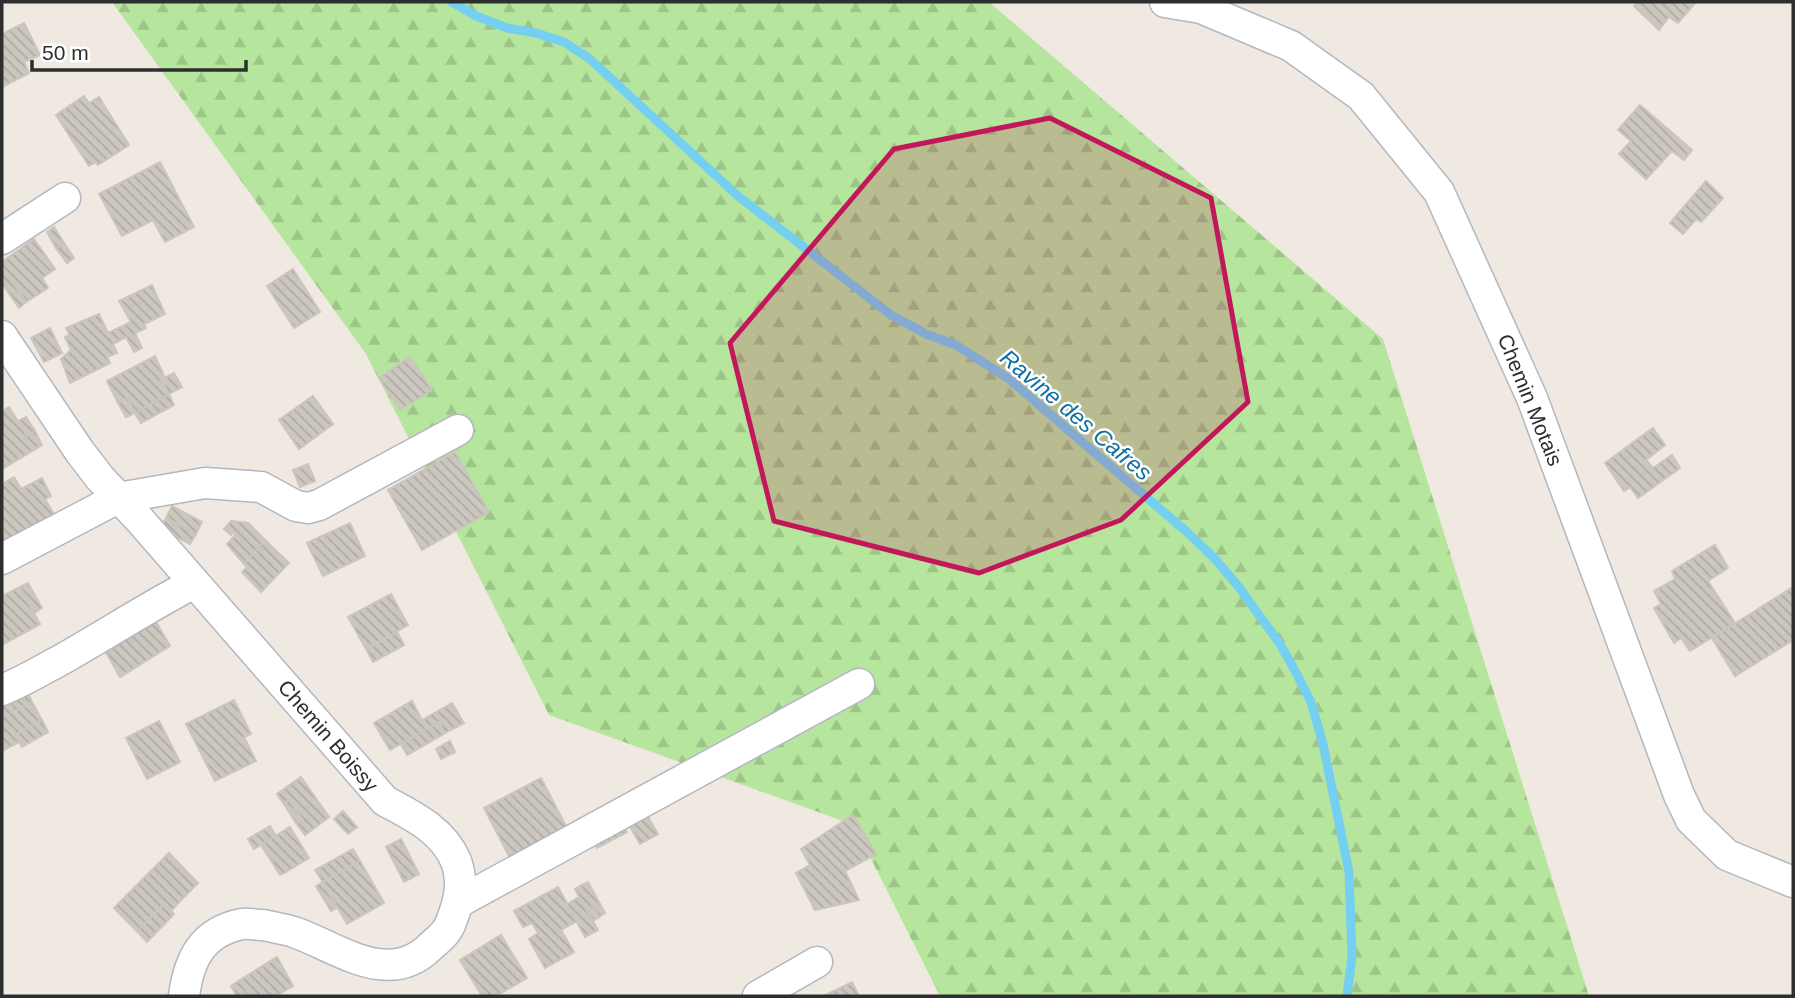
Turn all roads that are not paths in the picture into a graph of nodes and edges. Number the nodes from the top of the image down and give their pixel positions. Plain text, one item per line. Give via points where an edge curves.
1 (1165, 2) edge
2 (65, 198) dead end
3 (2, 239) edge
4 (2, 336) edge
5 (458, 430) dead end
6 (118, 498) junction
7 (2, 559) edge
8 (194, 583) junction
9 (859, 684) dead end
10 (2, 690) edge
11 (1793, 882) edge
12 (459, 902) junction
13 (817, 962) dead end
14 (184, 996) edge
15 (758, 996) edge

1 - 11 street, Chemin Motais via 1201,8 1292,46 1361,96 1439,192 1532,398 1691,820 1727,855
2 - 3 street
4 - 6 street, Chemin Boissy via 80,452
5 - 6 street via 308,508 261,487 205,483
6 - 7 street
6 - 8 street, Chemin Boissy
8 - 10 street
8 - 12 street, Chemin Boissy via 385,801 434,830 451,848 461,873
9 - 12 street
12 - 14 street, Chemin Boissy via 449,928 425,953 401,963 378,965 356,960 294,932 269,926 245,923 229,928 195,954
13 - 15 street

